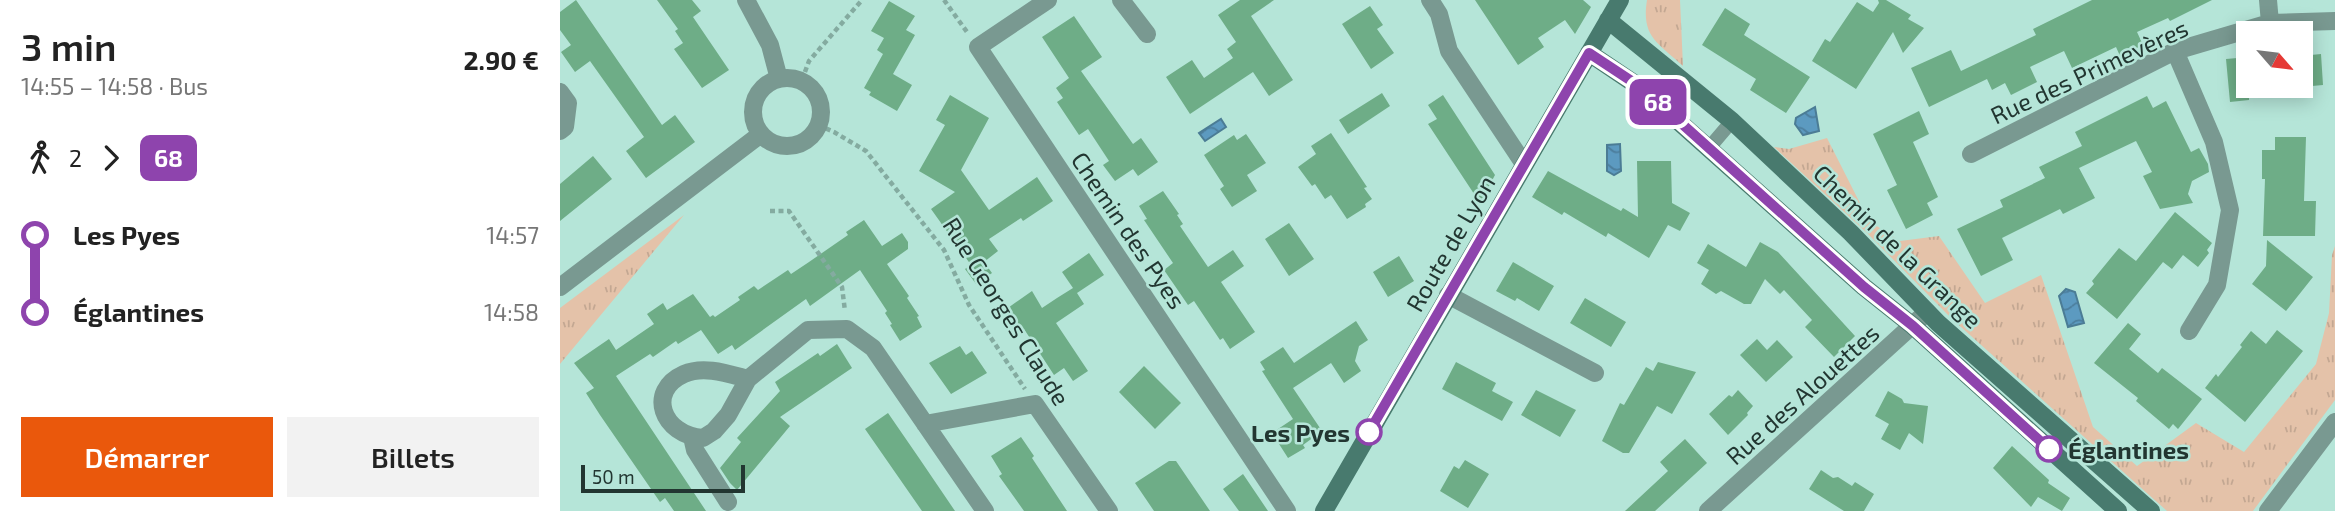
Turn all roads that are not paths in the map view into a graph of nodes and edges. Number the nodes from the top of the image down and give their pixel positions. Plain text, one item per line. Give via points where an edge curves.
1 (746, 0) edge
2 (1048, 0) edge
3 (1121, 0) edge
4 (1430, 0) edge
5 (1620, 0) edge
6 (2268, 0) edge
7 (1608, 20) junction
8 (2270, 21) edge
9 (2335, 21) edge
10 (2314, 22) edge
11 (2236, 33) edge
12 (1147, 34) dead end
13 (2175, 51) junction
14 (1589, 53) junction
15 (779, 79) junction
16 (560, 92) edge
17 (1732, 121) junction
18 (560, 131) edge
19 (761, 134) junction
20 (1709, 148) junction
21 (1972, 154) dead end
22 (1524, 164) junction
23 (560, 287) edge
24 (1448, 295) junction
25 (1927, 312) junction
26 (1913, 326) junction
27 (2189, 331) dead end
28 (1595, 373) dead end
29 (748, 379) junction
30 (2335, 422) edge
31 (925, 424) junction
32 (692, 437) junction
33 (728, 502) dead end
34 (985, 511) edge
35 (1109, 511) edge
36 (1287, 511) edge
37 (1324, 511) edge
38 (1709, 511) edge
39 (2118, 511) edge
40 (2151, 511) edge
41 (2268, 511) edge

1 - 15 street via 770,45
2 - 36 street, Chemin des Pyes via 978,47
3 - 12 street
4 - 22 street via 1450,51
5 - 7 street, Route de Lyon
6 - 8 street
7 - 14 street, Route de Lyon
7 - 17 street, Chemin de la Grange
9 - 10 street, Rue des Primevères
11 - 13 street, Rue des Primevères
13 - 21 street, Rue des Primevères
13 - 27 street via 2214,142 2230,211 2217,285
14 - 20 street, Chemin de la Grange via 1642,88
14 - 22 street, Route de Lyon
15 - 19 street via 760,91 754,105 754,120
15 - 19 street via 802,80 814,90 821,103 821,118 803,142 788,146
16 - 18 street via 568,103 565,127
17 - 20 lane
17 - 25 street, Chemin de la Grange
19 - 23 street
20 - 26 street, Chemin de la Grange
22 - 24 street, Route de Lyon
24 - 28 street
24 - 37 street, Route de Lyon
25 - 26 street, Rue des Alouettes
25 - 40 street, Chemin de la Grange
26 - 38 street, Rue des Alouettes
26 - 39 street, Chemin de la Grange
29 - 31 street via 808,330 846,329 873,348
29 - 32 street via 729,415 714,431 703,438
29 - 32 street via 698,371 683,374 669,386 663,410 670,425
30 - 41 street
31 - 34 street
31 - 35 street, Rue Georges Claude via 1035,404
32 - 33 street via 695,450

